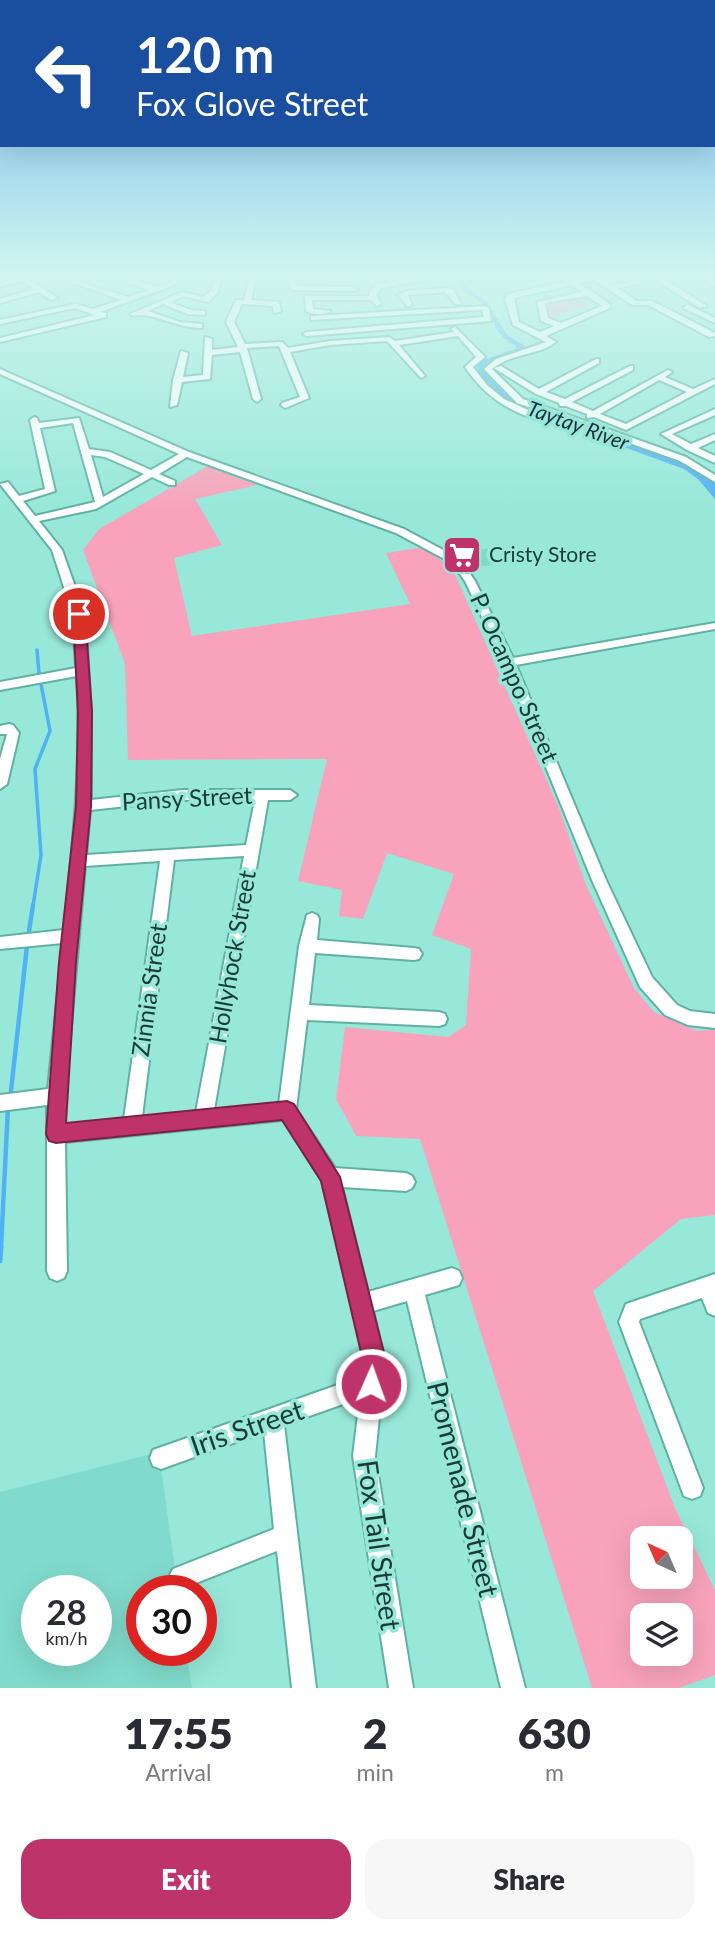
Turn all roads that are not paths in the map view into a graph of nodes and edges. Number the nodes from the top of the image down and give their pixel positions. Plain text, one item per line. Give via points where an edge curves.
1 (284, 351) edge
2 (216, 352) edge
3 (243, 352) edge
4 (400, 352) edge
5 (476, 352) edge
6 (529, 352) edge
7 (184, 353) dead end
8 (209, 353) joint
9 (595, 365) dead end
10 (498, 368) dead end
11 (630, 368) dead end
12 (0, 371) edge
13 (668, 372) dead end
14 (421, 376) dead end
15 (658, 377) junction
16 (177, 380) junction
17 (715, 381) edge
18 (694, 391) junction
19 (539, 392) junction
20 (257, 399) dead end
21 (566, 402) junction
22 (173, 405) dead end
23 (285, 405) dead end
24 (555, 408) dead end
25 (715, 412) edge
26 (593, 414) junction
27 (582, 420) dead end
28 (549, 421) dead end
29 (715, 437) edge
30 (690, 448) junction
31 (87, 452) junction
32 (186, 454) junction
33 (713, 465) edge
34 (151, 474) junction
35 (715, 479) edge
36 (173, 483) dead end
37 (5, 484) dead end
38 (18, 499) junction
39 (100, 503) junction
40 (33, 519) junction
41 (715, 626) edge
42 (509, 662) junction
43 (81, 671) junction
44 (0, 686) edge
45 (5, 729) edge
46 (1, 766) edge
47 (0, 784) edge
48 (290, 795) dead end
49 (262, 796) junction
50 (83, 806) junction
51 (252, 850) junction
52 (168, 854) junction
53 (78, 861) junction
54 (312, 919) dead end
55 (70, 936) junction
56 (0, 943) edge
57 (307, 946) junction
58 (414, 954) dead end
59 (298, 1012) junction
60 (439, 1019) dead end
61 (715, 1021) edge
62 (56, 1096) junction
63 (0, 1103) edge
64 (287, 1111) junction
65 (204, 1117) junction
66 (132, 1125) junction
67 (56, 1134) junction
68 (330, 1177) junction
69 (406, 1182) dead end
70 (57, 1271) dead end
71 (452, 1279) dead end
72 (414, 1290) junction
73 (712, 1293) edge
74 (362, 1304) junction
75 (371, 1384) junction
76 (273, 1419) junction
77 (161, 1458) dead end
78 (692, 1488) dead end
79 (286, 1536) junction
80 (186, 1575) edge
81 (304, 1688) edge
82 (401, 1688) edge
83 (513, 1688) edge

1 - 23 street via 305,397
2 - 8 street
3 - 20 street
4 - 14 street
5 - 28 street via 481,357 469,366 500,403
6 - 35 street via 488,365 520,401 683,459
7 - 16 street
8 - 16 street via 207,377
9 - 19 street
10 - 19 street
11 - 21 street via 614,372
12 - 32 street, P. Ocampo Street
13 - 15 street
15 - 18 street
15 - 26 street
16 - 22 street
17 - 18 street
18 - 26 street via 626,427
19 - 21 street
21 - 24 street
21 - 26 street
25 - 30 street via 666,432
26 - 27 street
29 - 30 street
30 - 33 street
31 - 34 street via 107,454
31 - 38 street via 76,420 35,423 50,491
31 - 39 street
32 - 34 street
32 - 42 street, P. Ocampo Street via 400,531 443,552 470,581
34 - 36 street
34 - 39 street
37 - 38 street
38 - 40 street
39 - 40 street
40 - 43 street via 57,550 79,614
41 - 42 street
42 - 61 street, P. Ocampo Street via 646,982 671,1010 688,1018
43 - 44 street
43 - 50 street
45 - 46 street via 13,733
46 - 47 street
48 - 49 street, Pansy Street
49 - 50 street, Pansy Street via 183,795
49 - 51 street, Hollyhock Street
50 - 53 street
51 - 52 street
51 - 65 street, Hollyhock Street
52 - 53 street
52 - 66 street, Zinnia Street
53 - 55 street
54 - 57 street
55 - 56 street
55 - 62 street
57 - 58 street
57 - 59 street
59 - 60 street
59 - 64 street
62 - 63 street
62 - 67 street
64 - 65 street
64 - 68 street, Fox Tail Street
65 - 66 street
66 - 67 street
67 - 70 street
68 - 69 street
68 - 74 street, Fox Tail Street
71 - 72 street
72 - 74 street
72 - 83 street, Promenade Street
73 - 78 street via 633,1311 629,1322
74 - 75 street, Fox Tail Street via 375,1361
75 - 76 street, Iris Street
75 - 82 street, Fox Tail Street via 364,1456
76 - 77 street, Iris Street
76 - 79 street
79 - 80 street
79 - 81 street

